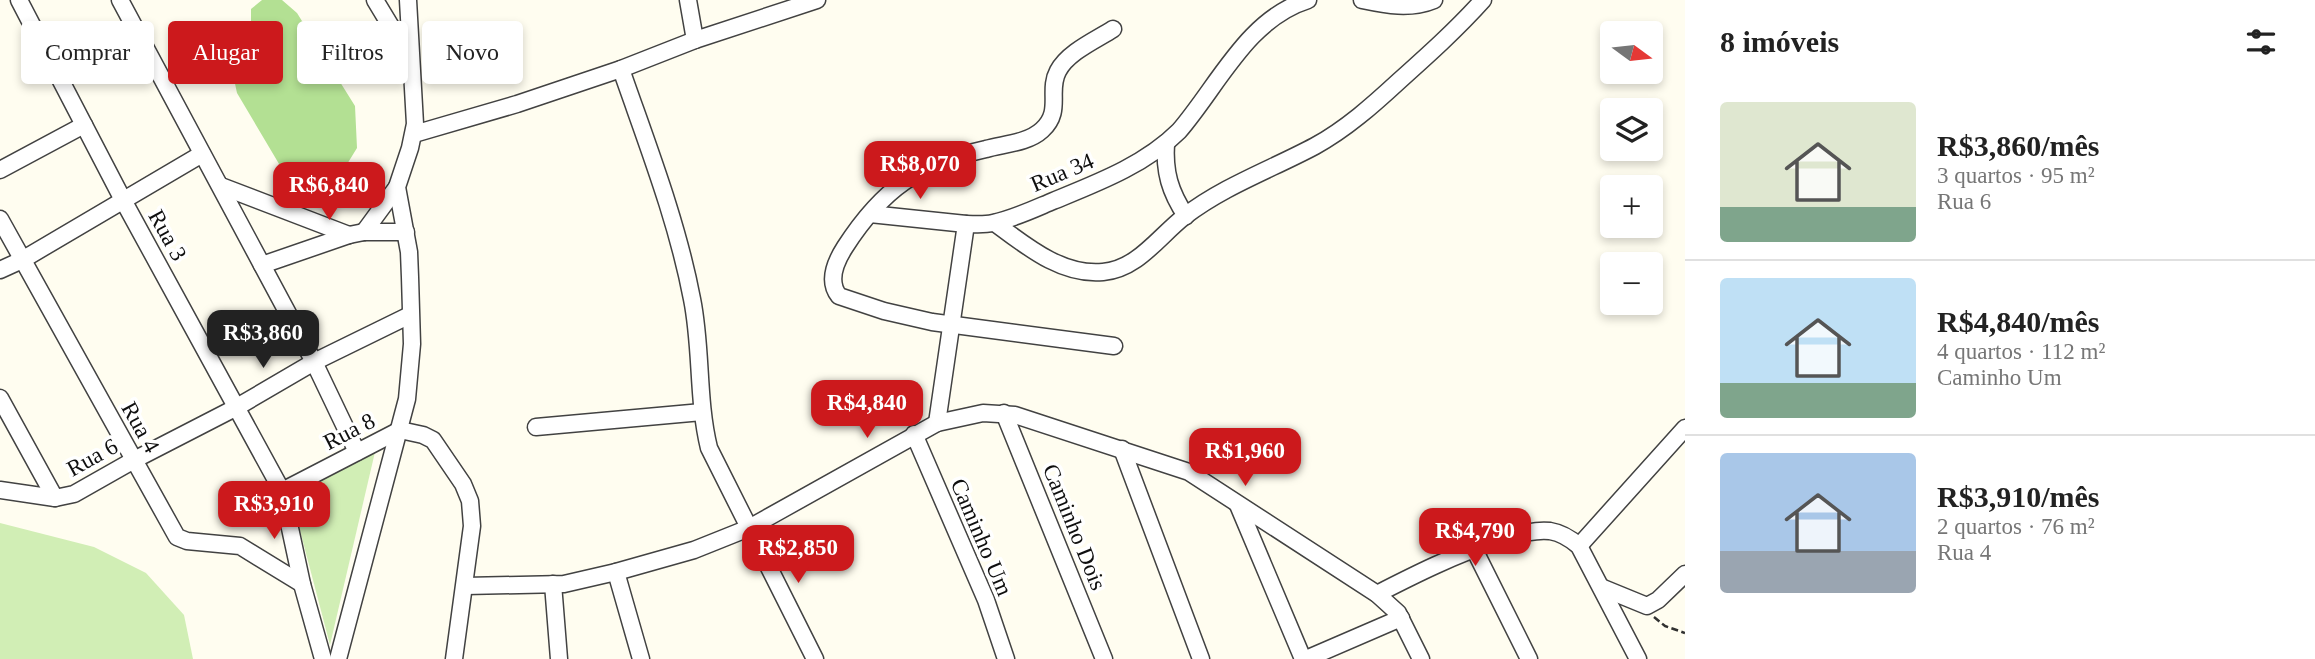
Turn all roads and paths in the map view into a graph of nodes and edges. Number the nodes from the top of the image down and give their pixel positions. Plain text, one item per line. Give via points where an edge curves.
1 (19, 0) edge
2 (120, 0) edge
3 (375, 0) edge
4 (408, 0) edge
5 (688, 0) edge
6 (817, 0) edge
7 (1308, 0) edge
8 (1362, 0) edge
9 (1434, 0) edge
10 (1483, 0) edge
11 (1113, 29) dead end
12 (695, 40) junction
13 (411, 60) junction
14 (621, 69) junction
15 (83, 125) junction
16 (414, 134) junction
17 (1166, 144) junction
18 (202, 154) junction
19 (0, 170) edge
20 (221, 186) junction
21 (397, 187) junction
22 (123, 200) junction
23 (870, 214) junction
24 (1186, 215) junction
25 (0, 219) edge
26 (995, 223) junction
27 (966, 224) junction
28 (406, 232) junction
29 (357, 233) junction
30 (23, 260) junction
31 (262, 265) junction
32 (0, 270) edge
33 (410, 314) junction
34 (952, 325) junction
35 (1114, 346) dead end
36 (314, 362) junction
37 (0, 398) edge
38 (237, 407) junction
39 (702, 412) junction
40 (1004, 413) junction
41 (937, 423) junction
42 (536, 427) dead end
43 (1685, 428) edge
44 (400, 430) junction
45 (914, 434) junction
46 (1122, 449) junction
47 (357, 452) junction
48 (134, 460) junction
49 (0, 490) edge
50 (282, 491) junction
51 (55, 498) junction
52 (1238, 505) junction
53 (749, 528) junction
54 (1580, 546) junction
55 (1474, 549) junction
56 (616, 572) junction
57 (1685, 574) edge
58 (302, 584) junction
59 (553, 584) junction
60 (466, 586) junction
61 (1603, 588) junction
62 (1377, 594) junction
63 (1640, 604) junction
64 (1401, 618) junction
65 (1685, 633) edge
66 (323, 659) edge
67 (338, 659) edge
68 (454, 659) edge
69 (559, 659) edge
70 (641, 659) edge
71 (815, 659) edge
72 (1006, 659) edge
73 (1104, 659) edge
74 (1201, 659) edge
75 (1304, 659) edge
76 (1421, 659) edge
77 (1529, 659) edge
78 (1639, 659) edge

1 - 15 street, Rua 3
2 - 18 street
3 - 13 street
4 - 13 street
5 - 12 street
6 - 12 street
7 - 17 street, Rua 34 via 1258,29
8 - 9 street via 1412,6
10 - 24 street via 1419,64 1342,130
11 - 23 street via 1063,62 1054,85 1050,120 1035,136 926,168 893,189
12 - 14 street
13 - 16 street
14 - 16 street
14 - 39 street via 687,275 697,332
15 - 19 street
15 - 22 street, Rua 3
16 - 21 street
17 - 24 street via 1168,182
17 - 26 street, Rua 34 via 1098,182
18 - 20 street
18 - 22 street
20 - 29 street
20 - 31 street
21 - 28 street
21 - 29 street
22 - 30 street
22 - 38 street, Rua 3
23 - 27 street, Rua 34
23 - 34 street via 840,255 833,274 839,296
24 - 26 street via 1142,254 1113,271 1102,272 1059,264
25 - 30 street, Rua 4
26 - 27 street, Rua 34
27 - 34 street
28 - 29 street
28 - 33 street
29 - 31 street
30 - 32 street
30 - 48 street, Rua 4
31 - 36 street
33 - 36 street, Rua 6
33 - 44 street via 412,344
34 - 35 street
34 - 41 street
36 - 38 street, Rua 6
36 - 47 street
37 - 51 street
38 - 48 street, Rua 6
38 - 50 street, Rua 3
39 - 42 street
39 - 53 street via 714,462
40 - 41 street
40 - 46 street
40 - 73 street, Caminho Dois
41 - 45 street
43 - 54 street
44 - 47 street, Rua 8
44 - 60 street via 433,440 470,500
44 - 67 street
45 - 53 street
45 - 72 street, Caminho Um via 986,600
46 - 52 street via 1189,472
46 - 74 street
47 - 50 street, Rua 8
48 - 51 street, Rua 6 via 86,489
48 - 58 street, Rua 4 via 177,537 240,546
49 - 51 street
50 - 58 street, Rua 3
52 - 62 street
52 - 75 street
53 - 56 street via 694,550
53 - 71 street
54 - 55 street via 1564,535 1537,531
54 - 61 street
55 - 62 street
55 - 77 street
56 - 59 street
56 - 70 street
57 - 63 street via 1658,600
58 - 66 street, Rua 3
59 - 60 street
59 - 69 street
60 - 68 street
61 - 63 street
61 - 78 street
62 - 64 street
63 - 65 path via 1665,626
64 - 75 street
64 - 76 street

